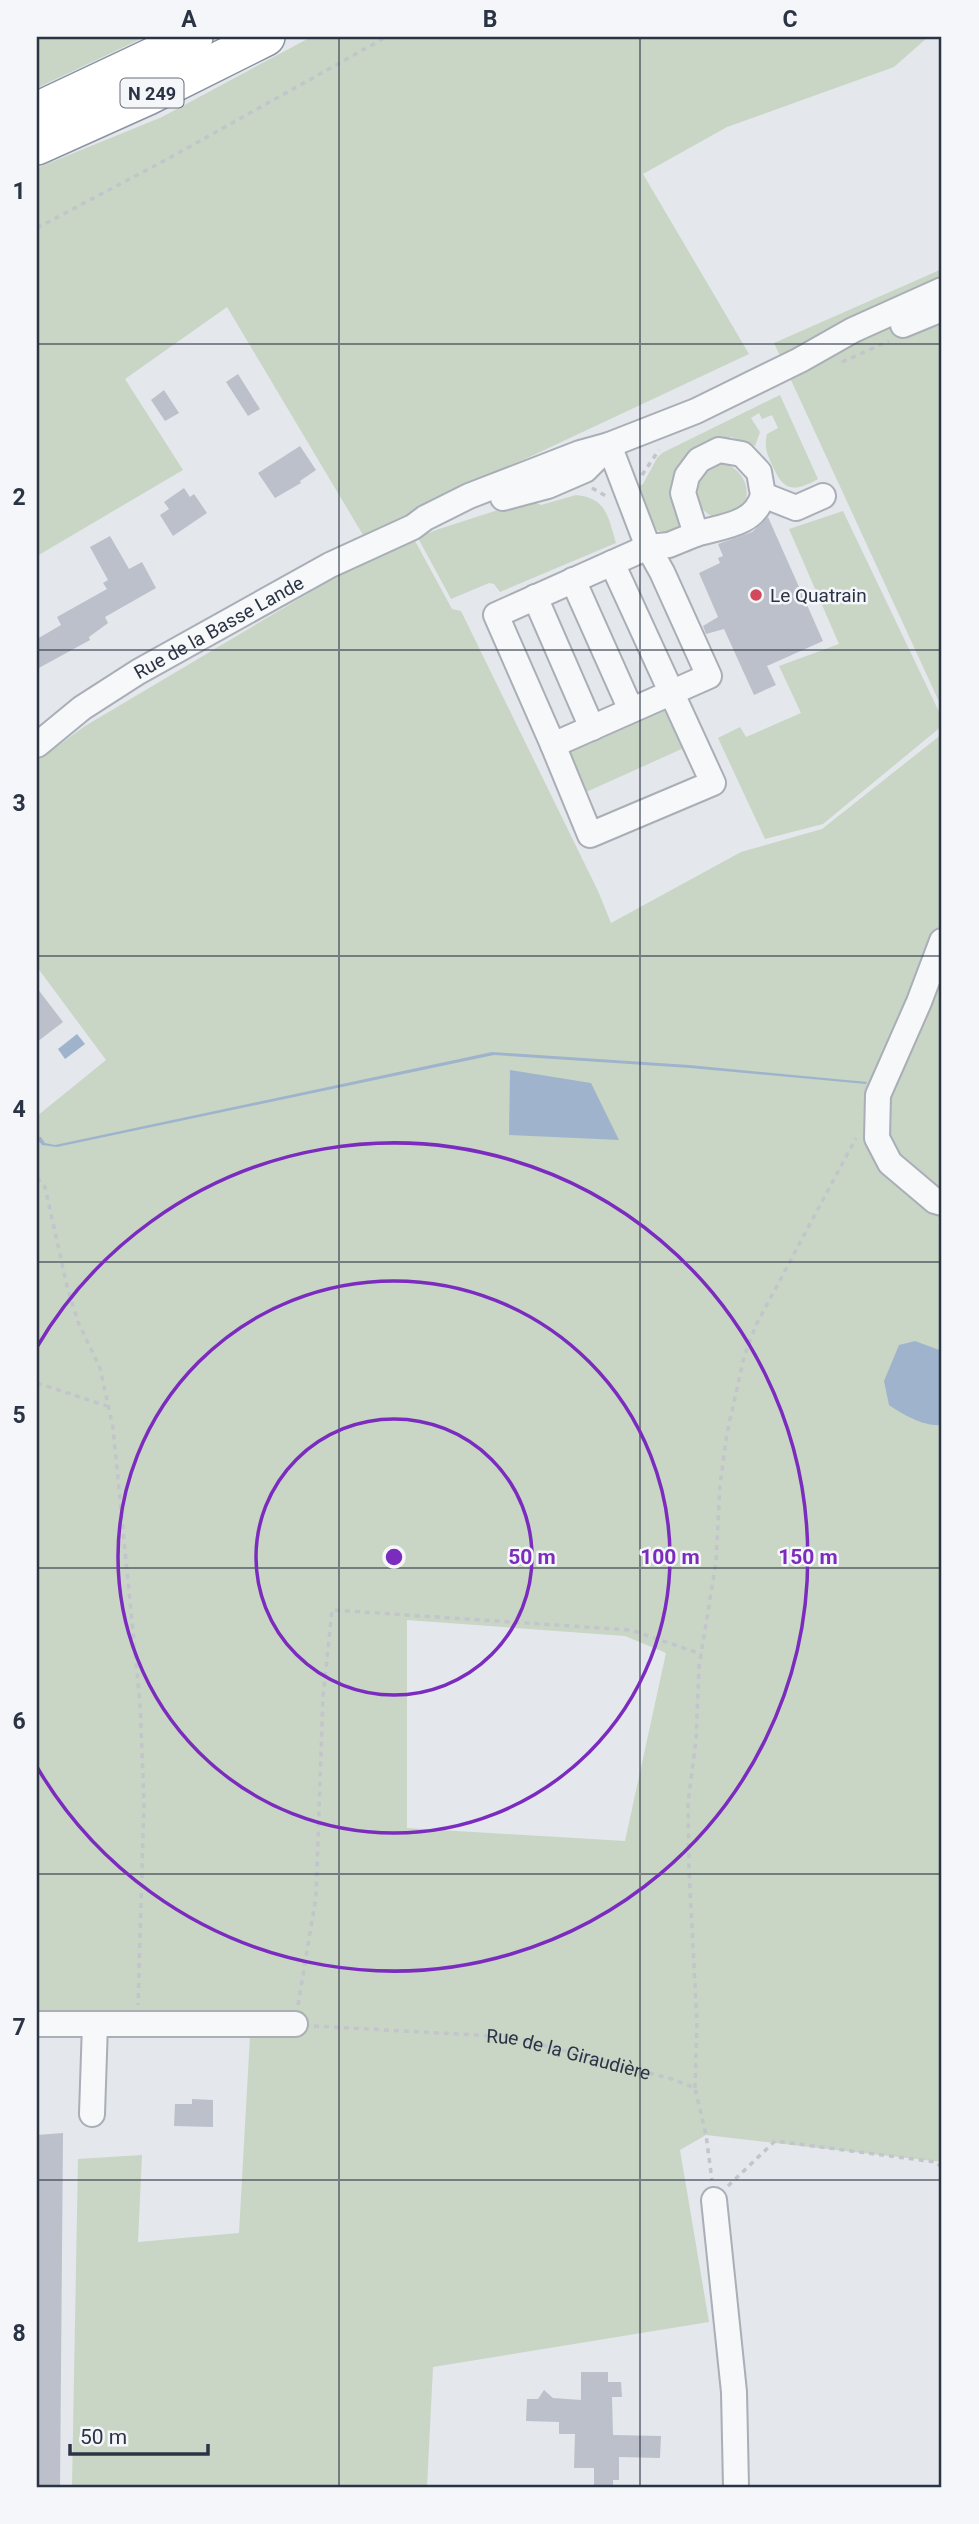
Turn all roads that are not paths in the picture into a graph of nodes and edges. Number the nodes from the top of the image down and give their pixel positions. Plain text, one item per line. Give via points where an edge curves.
1 (194, 37) edge
2 (266, 37) edge
3 (37, 111) edge
4 (37, 146) edge
5 (942, 290) edge
6 (942, 309) edge
7 (800, 360) junction
8 (609, 445) junction
9 (764, 495) junction
10 (823, 496) dead end
11 (696, 534) junction
12 (648, 547) junction
13 (612, 563) junction
14 (573, 580) junction
15 (535, 597) junction
16 (671, 693) junction
17 (631, 710) junction
18 (592, 728) junction
19 (37, 745) edge
20 (553, 745) junction
21 (942, 941) edge
22 (942, 1203) edge
23 (37, 2024) edge
24 (95, 2024) junction
25 (295, 2024) road end
26 (92, 2114) dead end
27 (718, 2196) road end
28 (736, 2487) edge

1 - 3 highway, N 249
2 - 4 highway, N 249
5 - 7 street, Rue de la Basse Lande
6 - 7 street, Rue de la Basse Lande
7 - 8 street, Rue de la Basse Lande via 696,411
8 - 12 street
8 - 19 street, Rue de la Basse Lande via 585,470 548,486 413,527 330,565 138,672 82,708
9 - 10 street via 796,508
9 - 11 street via 760,509 746,519
9 - 11 street via 759,472 742,454 719,450 699,460 687,476 683,494
11 - 12 street via 669,545
12 - 13 street
12 - 16 street via 709,676
13 - 14 street
13 - 16 street
14 - 15 street
14 - 17 street
15 - 18 street
15 - 20 street via 496,615
16 - 17 street
16 - 20 street via 713,783 590,835
17 - 18 street
18 - 20 street
21 - 22 street via 878,1095 877,1138 890,1163
23 - 24 street
24 - 25 street
24 - 26 street
27 - 28 street via 734,2392

